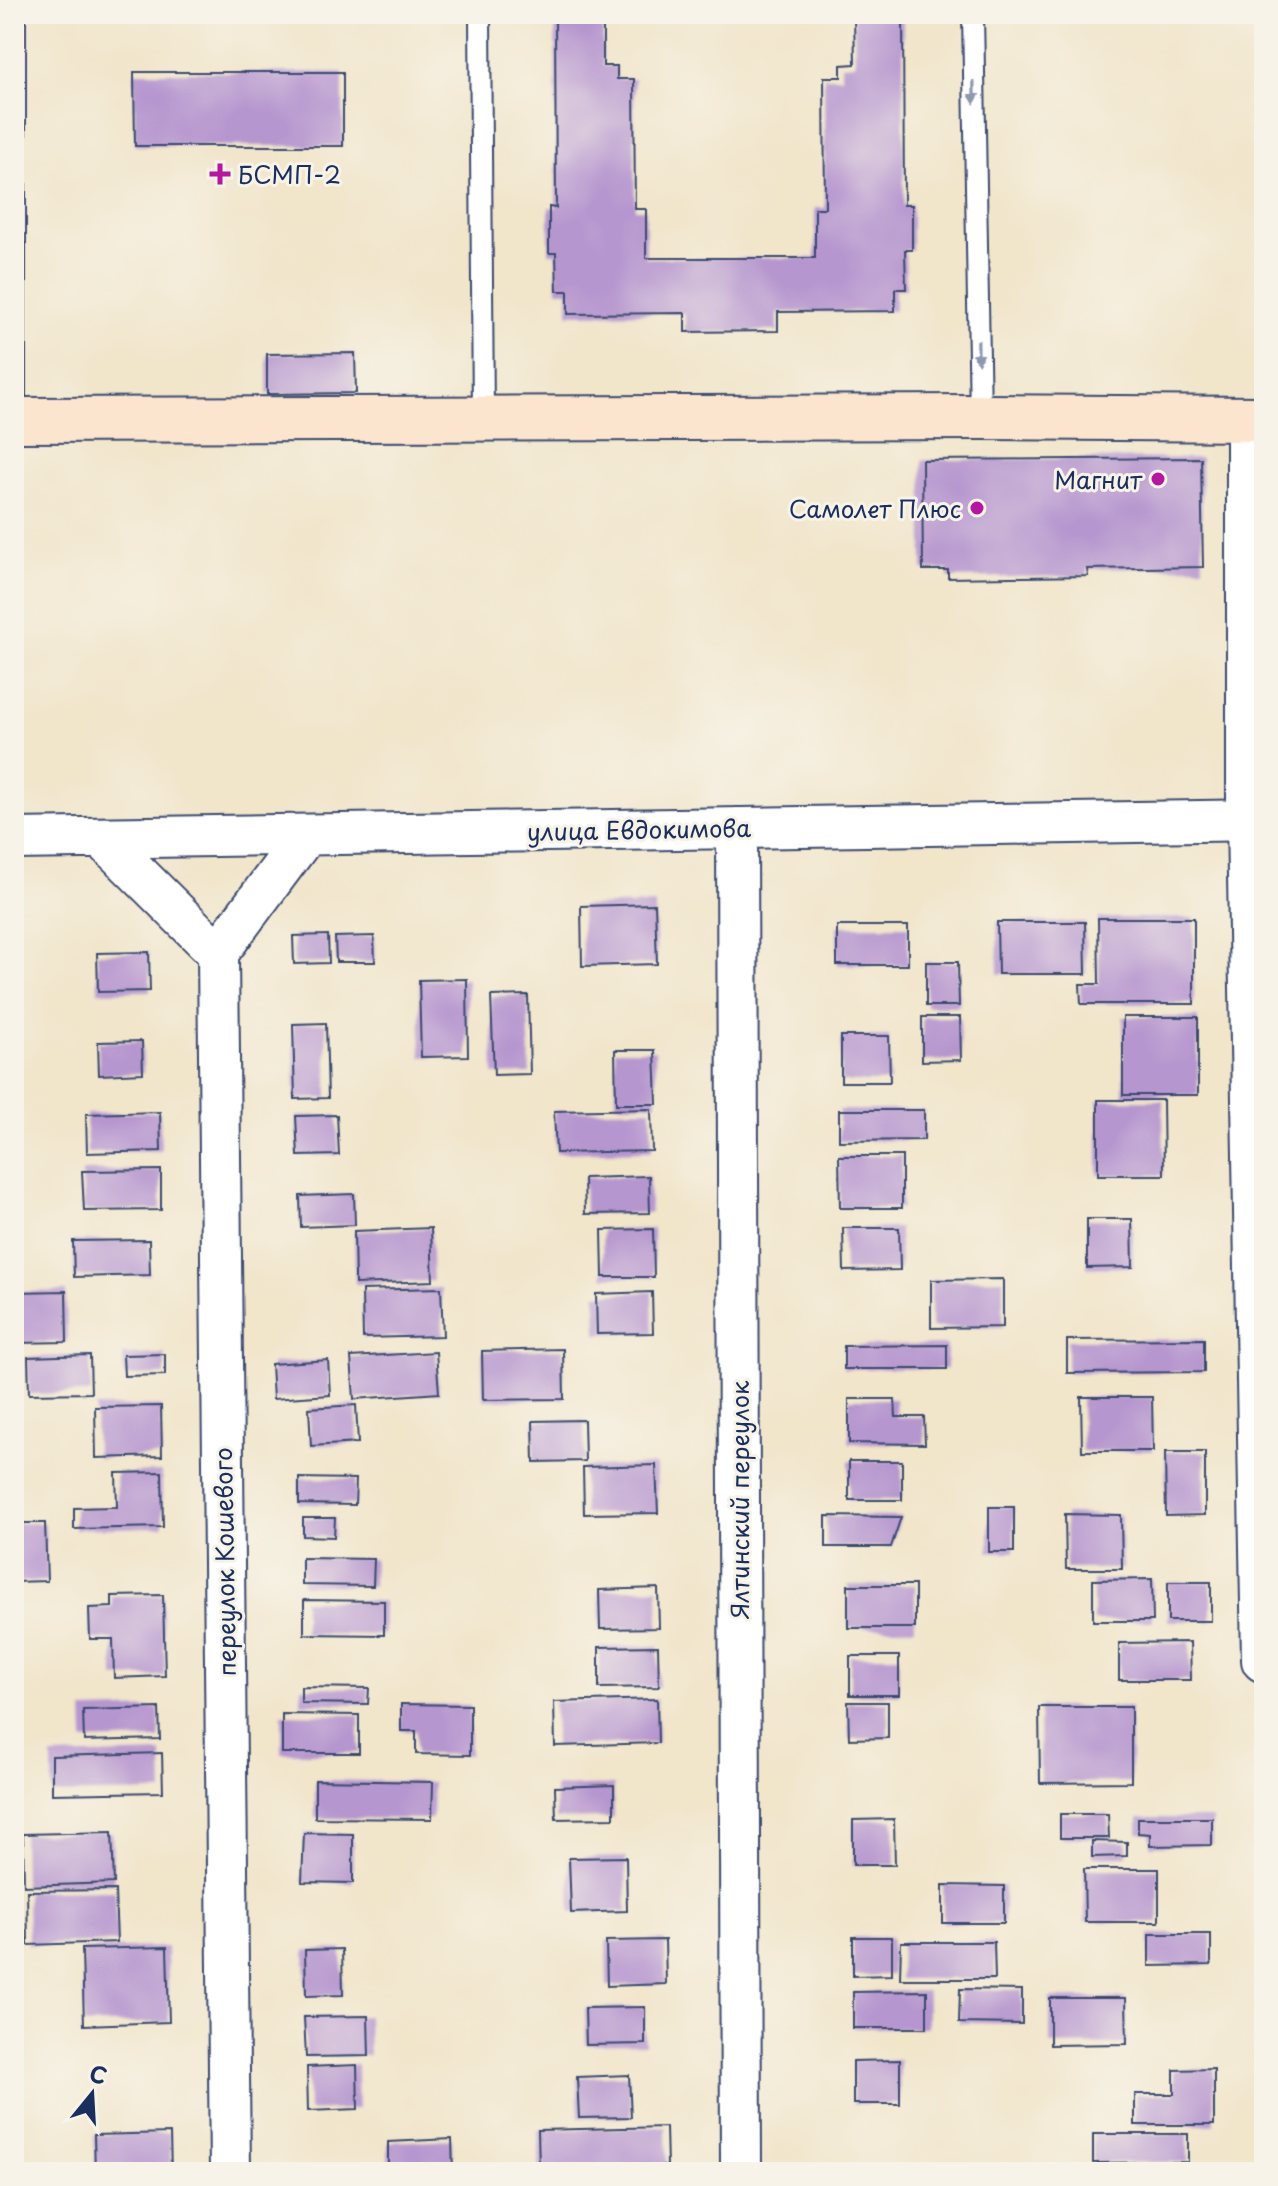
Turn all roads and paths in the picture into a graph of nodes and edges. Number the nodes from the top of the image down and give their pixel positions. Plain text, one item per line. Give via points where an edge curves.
1 (15, 14) edge
2 (480, 14) edge
3 (973, 14) edge
4 (980, 417) junction
5 (483, 418) junction
6 (1257, 419) edge
7 (15, 420) edge
8 (1257, 608) edge
9 (1257, 820) edge
10 (737, 828) junction
11 (306, 835) junction
12 (102, 838) junction
13 (14, 839) edge
14 (218, 953) junction
15 (1264, 1660) edge
16 (230, 2172) edge
17 (741, 2172) edge

1 - 7 lane
2 - 5 lane
3 -> 4 lane
4 - 5 main road
4 - 6 main road
5 - 7 main road
6 - 8 street
8 - 9 street
9 - 10 street, улица Евдокимова
9 - 15 street
10 - 11 street, улица Евдокимова
10 - 17 street, Ялтинский переулок
11 - 12 street, улица Евдокимова
11 - 14 street
12 - 13 street, улица Евдокимова
12 - 14 street
14 - 16 street, переулок Кошевого

